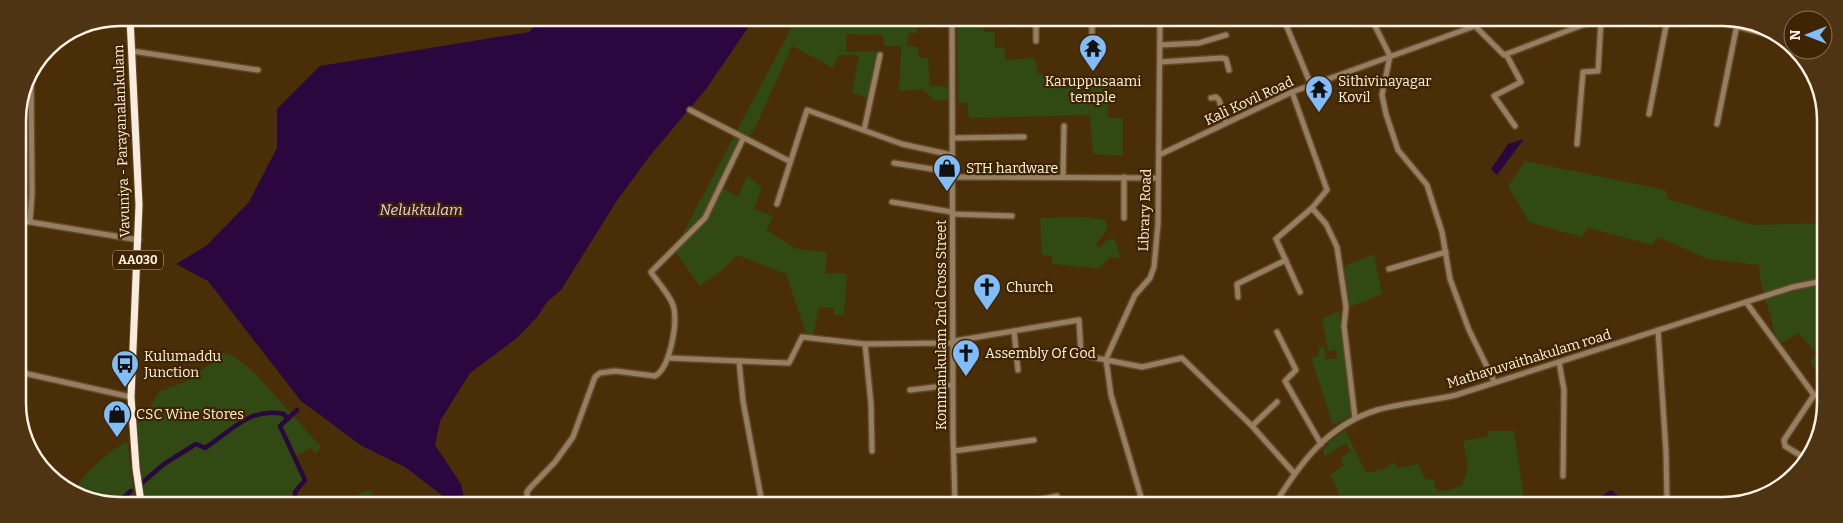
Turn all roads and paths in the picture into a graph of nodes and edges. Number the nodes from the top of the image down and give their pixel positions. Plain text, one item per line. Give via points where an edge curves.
1 (130, 26) edge
2 (952, 26) edge
3 (1036, 26) edge
4 (1092, 26) edge
5 (1160, 26) edge
6 (1286, 26) edge
7 (1375, 26) edge
8 (1579, 26) edge
9 (1601, 26) edge
10 (1667, 26) edge
11 (1737, 27) edge
12 (1468, 28) joint
13 (1573, 28) joint
14 (1226, 35) dead end
15 (1036, 40) dead end
16 (1160, 45) junction
17 (132, 51) junction
18 (1506, 54) junction
19 (880, 55) dead end
20 (1390, 56) junction
21 (1160, 62) junction
22 (1092, 66) dead end
23 (258, 70) dead end
24 (1229, 70) dead end
25 (1311, 85) junction
26 (31, 90) edge
27 (1292, 92) junction
28 (1211, 98) dead end
29 (690, 110) dead end
30 (1649, 114) dead end
31 (1226, 123) junction
32 (1717, 124) dead end
33 (1064, 126) dead end
34 (1515, 126) dead end
35 (864, 130) junction
36 (1024, 137) dead end
37 (952, 138) junction
38 (743, 139) junction
39 (1577, 144) dead end
40 (952, 155) junction
41 (1159, 155) junction
42 (789, 161) junction
43 (894, 163) dead end
44 (951, 174) junction
45 (1063, 177) junction
46 (1124, 178) junction
47 (1157, 178) junction
48 (892, 202) dead end
49 (777, 204) dead end
50 (1312, 208) junction
51 (952, 213) junction
52 (1012, 216) dead end
53 (1124, 218) dead end
54 (26, 222) edge
55 (30, 222) junction
56 (139, 240) junction
57 (1446, 252) junction
58 (1286, 260) junction
59 (1389, 269) dead end
60 (1817, 283) edge
61 (1300, 292) dead end
62 (1238, 297) dead end
63 (1746, 302) junction
64 (1658, 330) junction
65 (1014, 331) junction
66 (1278, 332) dead end
67 (954, 342) junction
68 (864, 344) junction
69 (668, 358) junction
70 (1106, 359) junction
71 (739, 361) junction
72 (1559, 362) junction
73 (1018, 370) dead end
74 (26, 374) edge
75 (1494, 381) junction
76 (952, 385) junction
77 (910, 390) dead end
78 (131, 397) junction
79 (1277, 402) dead end
80 (1355, 418) junction
81 (1252, 426) junction
82 (1034, 440) dead end
83 (1321, 444) junction
84 (872, 451) dead end
85 (954, 451) junction
86 (1801, 455) edge
87 (1294, 473) junction
88 (1564, 476) dead end
89 (1057, 496) dead end
90 (140, 497) edge
91 (527, 497) edge
92 (761, 497) edge
93 (955, 497) edge
94 (1052, 497) edge
95 (1141, 497) edge
96 (1279, 497) edge
97 (1667, 497) edge

1 - 17 highway, Vavuniya - Parayanalankulam / AA030
2 - 37 street, Kommankulam 2nd Cross Street
3 - 15 street
4 - 22 street
5 - 16 street, Library Road
6 - 25 street
7 - 20 street
8 - 13 street
9 - 39 street via 1598,71 1583,72
10 - 30 street
11 - 32 street
12 - 18 street via 1475,26
12 - 20 street, Kali Kovil Road
13 - 18 street
14 - 16 street via 1198,42
16 - 21 street, Library Road
17 - 23 street
17 - 56 highway, Vavuniya - Parayanalankulam / AA030
18 - 34 street via 1521,82 1494,96
19 - 35 street
20 - 25 street, Kali Kovil Road
20 - 57 street via 1382,95 1386,114 1398,150 1427,185
21 - 24 street via 1222,58 1226,59
21 - 41 street, Library Road
25 - 27 street, Kali Kovil Road
26 - 55 street
27 - 31 street, Kali Kovil Road
27 - 50 street via 1327,190
28 - 31 street via 1219,100
29 - 38 street
31 - 41 street, Kali Kovil Road
33 - 45 street
35 - 40 street via 902,144
35 - 42 street via 806,110
36 - 37 street
37 - 40 street, Kommankulam 2nd Cross Street
38 - 42 street
38 - 69 street via 705,218 651,272 674,310
40 - 44 street, Kommankulam 2nd Cross Street
41 - 47 street, Library Road
42 - 49 street
43 - 44 street
44 - 45 street
44 - 51 street, Kommankulam 2nd Cross Street
45 - 46 street
46 - 47 street
46 - 53 street
47 - 70 street, Library Road via 1158,224 1154,267 1150,278 1135,295
48 - 51 street
50 - 58 street via 1276,239
50 - 80 street via 1326,224 1337,246 1346,307 1344,326
51 - 52 street
51 - 67 street, Kommankulam 2nd Cross Street
54 - 55 street
55 - 56 street
56 - 78 highway, Vavuniya - Parayanalankulam / AA030
57 - 59 street
57 - 75 street via 1450,279 1469,330
58 - 61 street
58 - 62 street via 1237,284
60 - 63 street, Mathavuvaithakulam road
63 - 64 street, Mathavuvaithakulam road
63 - 86 street via 1814,395 1784,440 1784,446
64 - 72 street, Mathavuvaithakulam road
64 - 97 street
65 - 67 street
65 - 70 street via 1079,320 1081,356
65 - 73 street
66 - 83 street via 1296,370 1285,381
67 - 68 street
67 - 76 street, Kommankulam 2nd Cross Street
68 - 71 street via 802,337 789,363
68 - 84 street via 871,404
69 - 71 street
69 - 91 street via 655,376 616,371 600,373 573,438 530,488
70 - 81 street via 1142,367 1182,358
70 - 95 street via 1111,395
71 - 92 street
72 - 75 street, Mathavuvaithakulam road
72 - 88 street via 1564,390
74 - 78 street
75 - 80 street, Mathavuvaithakulam road via 1456,395 1404,404
76 - 77 street
76 - 85 street, Kommankulam 2nd Cross Street
78 - 90 highway, Vavuniya - Parayanalankulam / AA030
79 - 81 street
80 - 83 street, Mathavuvaithakulam road via 1332,432
81 - 87 street
82 - 85 street
83 - 87 street, Mathavuvaithakulam road
85 - 93 street, Kommankulam 2nd Cross Street
87 - 96 street, Mathavuvaithakulam road
89 - 94 street

